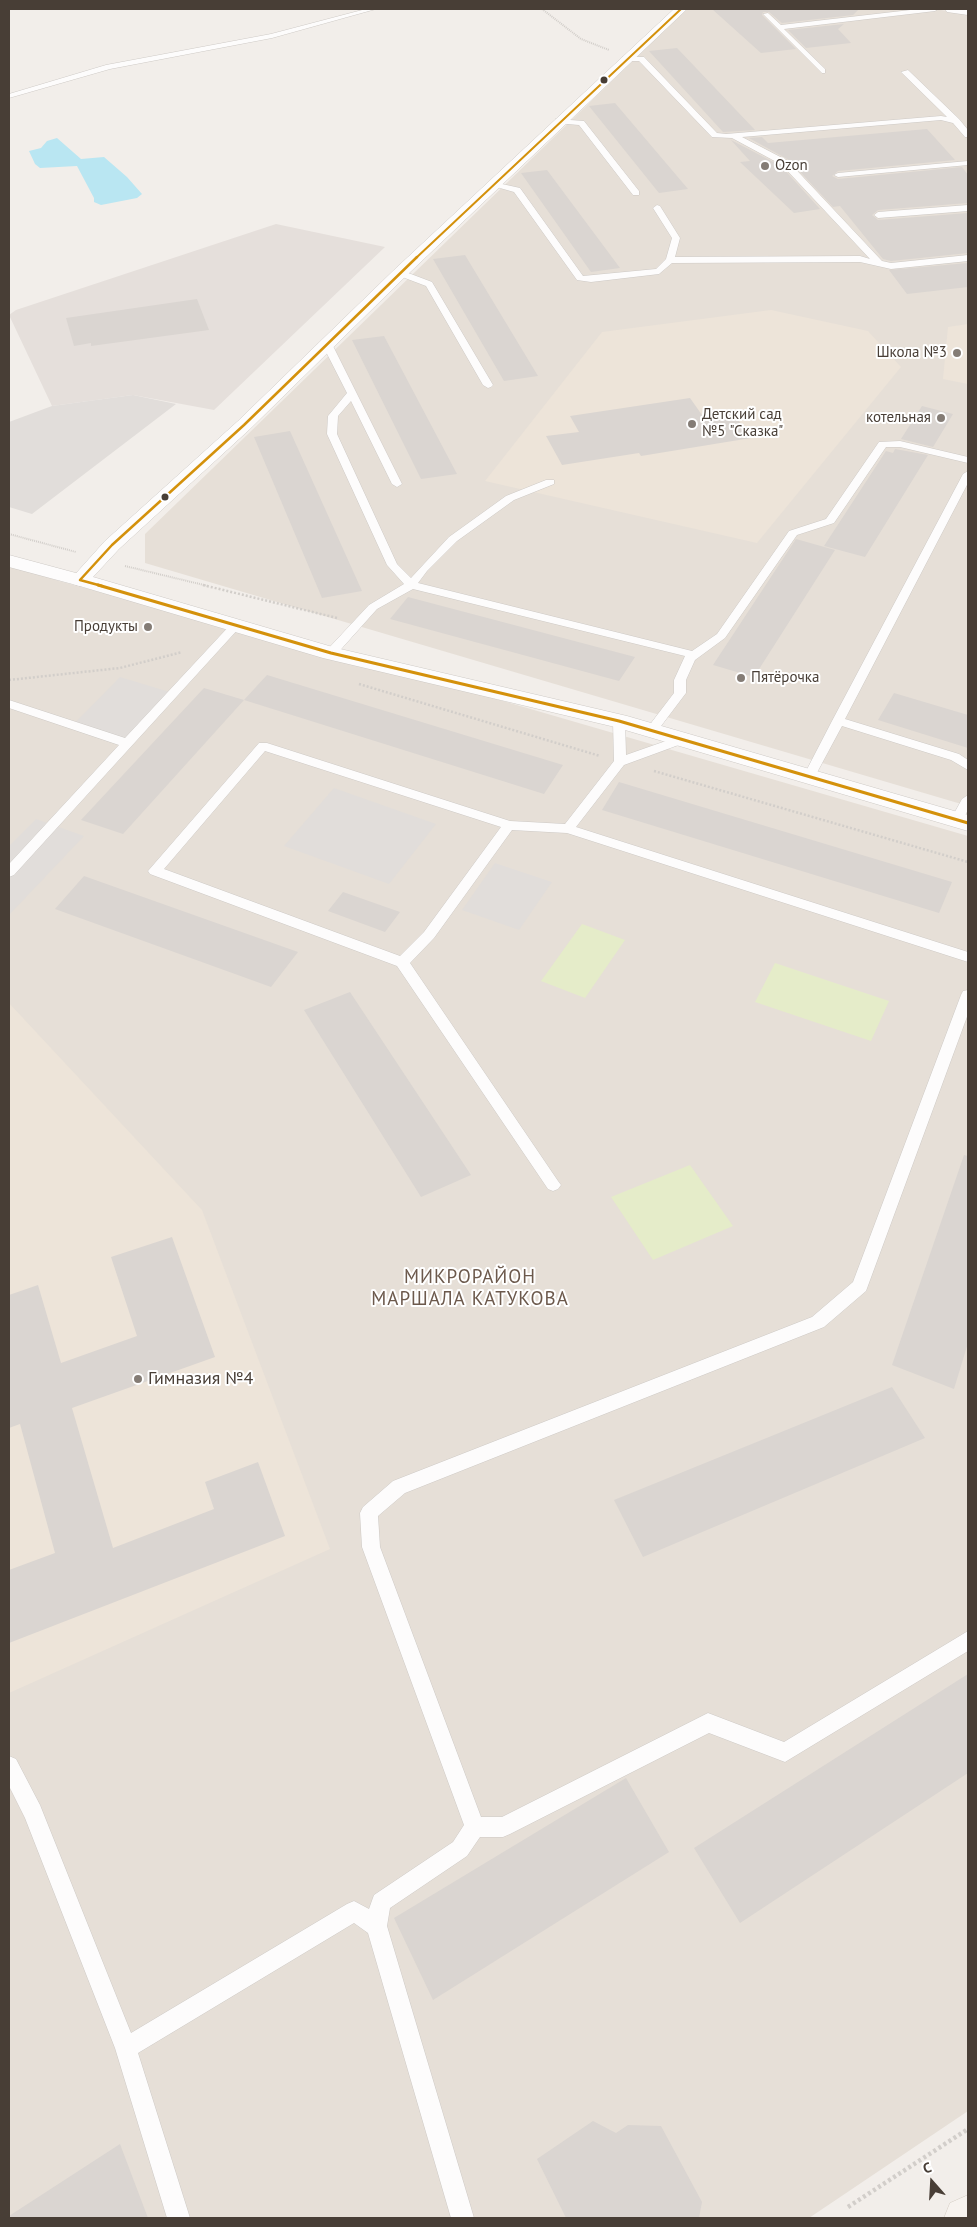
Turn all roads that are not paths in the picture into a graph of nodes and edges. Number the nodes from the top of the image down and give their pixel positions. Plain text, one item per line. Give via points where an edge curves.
1 (373, 9) edge
2 (681, 9) edge
3 (935, 9) edge
4 (951, 9) edge
5 (968, 11) edge
6 (766, 14) dead end
7 (780, 27) junction
8 (627, 57) junction
9 (822, 71) dead end
10 (905, 72) dead end
11 (9, 96) edge
12 (956, 121) junction
13 (560, 122) junction
14 (968, 134) edge
15 (734, 136) junction
16 (968, 163) edge
17 (838, 175) dead end
18 (496, 184) junction
19 (636, 193) dead end
20 (657, 208) dead end
21 (968, 208) edge
22 (878, 215) dead end
23 (968, 258) edge
24 (670, 260) junction
25 (879, 263) junction
26 (400, 273) junction
27 (326, 344) junction
28 (488, 385) dead end
29 (352, 393) junction
30 (968, 460) edge
31 (968, 474) edge
32 (550, 482) dead end
33 (398, 484) dead end
34 (9, 561) edge
35 (80, 580) junction
36 (411, 585) junction
37 (236, 625) junction
38 (331, 653) junction
39 (694, 655) junction
40 (9, 704) edge
41 (619, 722) junction
42 (838, 722) junction
43 (651, 731) junction
44 (680, 740) junction
45 (127, 743) junction
46 (620, 762) junction
47 (968, 766) edge
48 (809, 777) junction
49 (968, 799) edge
50 (963, 821) edge
51 (509, 825) junction
52 (568, 829) junction
53 (9, 872) edge
54 (968, 957) edge
55 (402, 962) junction
56 (968, 995) edge
57 (553, 1185) dead end
58 (968, 1640) edge
59 (9, 1766) edge
60 (476, 1827) junction
61 (377, 1926) junction
62 (126, 2048) junction
63 (968, 2216) edge
64 (178, 2218) edge
65 (463, 2218) edge
66 (965, 2218) edge

1 - 11 lane via 272,36 109,67
2 - 8 street
3 - 7 lane
4 - 5 street
6 - 7 lane
7 - 9 lane
8 - 13 street
8 - 15 lane via 645,62 715,135
10 - 12 lane
12 - 14 lane
12 - 15 lane via 941,118
13 - 18 street
13 - 19 lane via 581,123
15 - 25 lane via 785,163
16 - 17 lane
18 - 24 lane via 517,190 580,278 659,270
18 - 26 street
20 - 24 lane via 676,238
21 - 22 lane
23 - 25 lane via 891,266
24 - 25 lane via 860,259
26 - 27 street
26 - 28 lane via 429,284
27 - 29 lane
27 - 35 street via 244,426 112,545
29 - 33 lane
29 - 36 lane via 333,416 332,434 392,565
30 - 39 lane via 900,444 883,444 830,521 793,532 721,636
31 - 42 lane
32 - 36 lane via 510,498 452,539
34 - 35 street
35 - 37 street
36 - 38 lane via 373,607
36 - 39 lane
37 - 38 street
37 - 45 lane
38 - 41 street
39 - 43 lane via 680,680 680,693
40 - 45 lane
41 - 43 street
41 - 46 lane
42 - 47 lane via 955,758
42 - 48 lane
43 - 44 street
44 - 46 lane
44 - 48 street
45 - 53 lane
46 - 52 lane
48 - 50 street
49 - 50 lane
51 - 52 lane
51 - 55 lane via 429,934
51 - 55 lane via 264,746 156,871
52 - 54 lane
55 - 57 lane
56 - 60 lane via 860,1286 818,1322 399,1487 370,1513 371,1547
58 - 60 lane via 785,1752 708,1724 504,1827
59 - 62 lane via 33,1812
60 - 61 lane via 460,1849 382,1902
61 - 62 lane via 354,1911
61 - 65 lane
62 - 64 lane
63 - 66 main road

